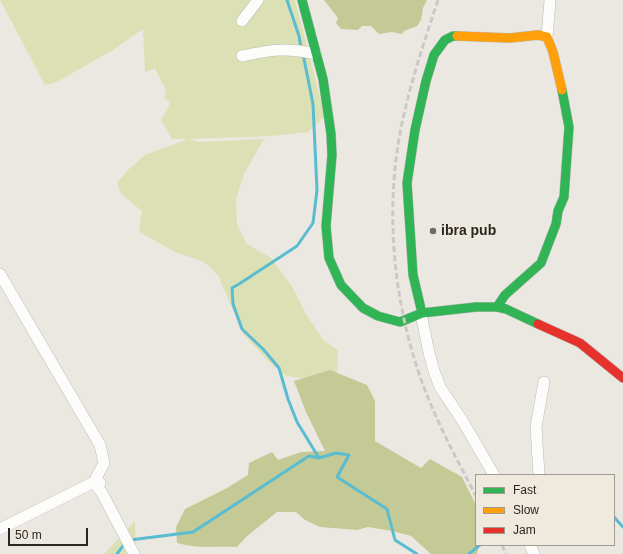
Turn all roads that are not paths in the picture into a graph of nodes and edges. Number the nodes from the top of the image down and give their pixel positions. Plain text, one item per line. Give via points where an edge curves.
1 (258, 0) edge
2 (302, 0) edge
3 (550, 0) edge
4 (242, 21) dead end
5 (546, 37) junction
6 (316, 54) junction
7 (242, 56) dead end
8 (0, 274) edge
9 (497, 307) junction
10 (422, 314) junction
11 (623, 378) edge
12 (544, 382) dead end
13 (493, 474) edge
14 (539, 474) edge
15 (97, 483) junction
16 (0, 529) edge
17 (134, 554) edge

1 - 4 street
2 - 6 street
3 - 5 street
5 - 9 street via 559,72 569,127 564,196 541,263 505,295
5 - 10 street via 453,36 445,40 434,55 415,130 407,182 413,276
6 - 7 street via 286,49
6 - 10 street via 323,79 331,134 332,155 326,226 329,258 341,285 363,308 378,316 400,322
8 - 15 street via 100,445 104,463
9 - 10 street
9 - 11 street via 518,314 580,344
10 - 13 street via 429,353 440,387
12 - 14 street via 536,427
15 - 16 street
15 - 17 street

